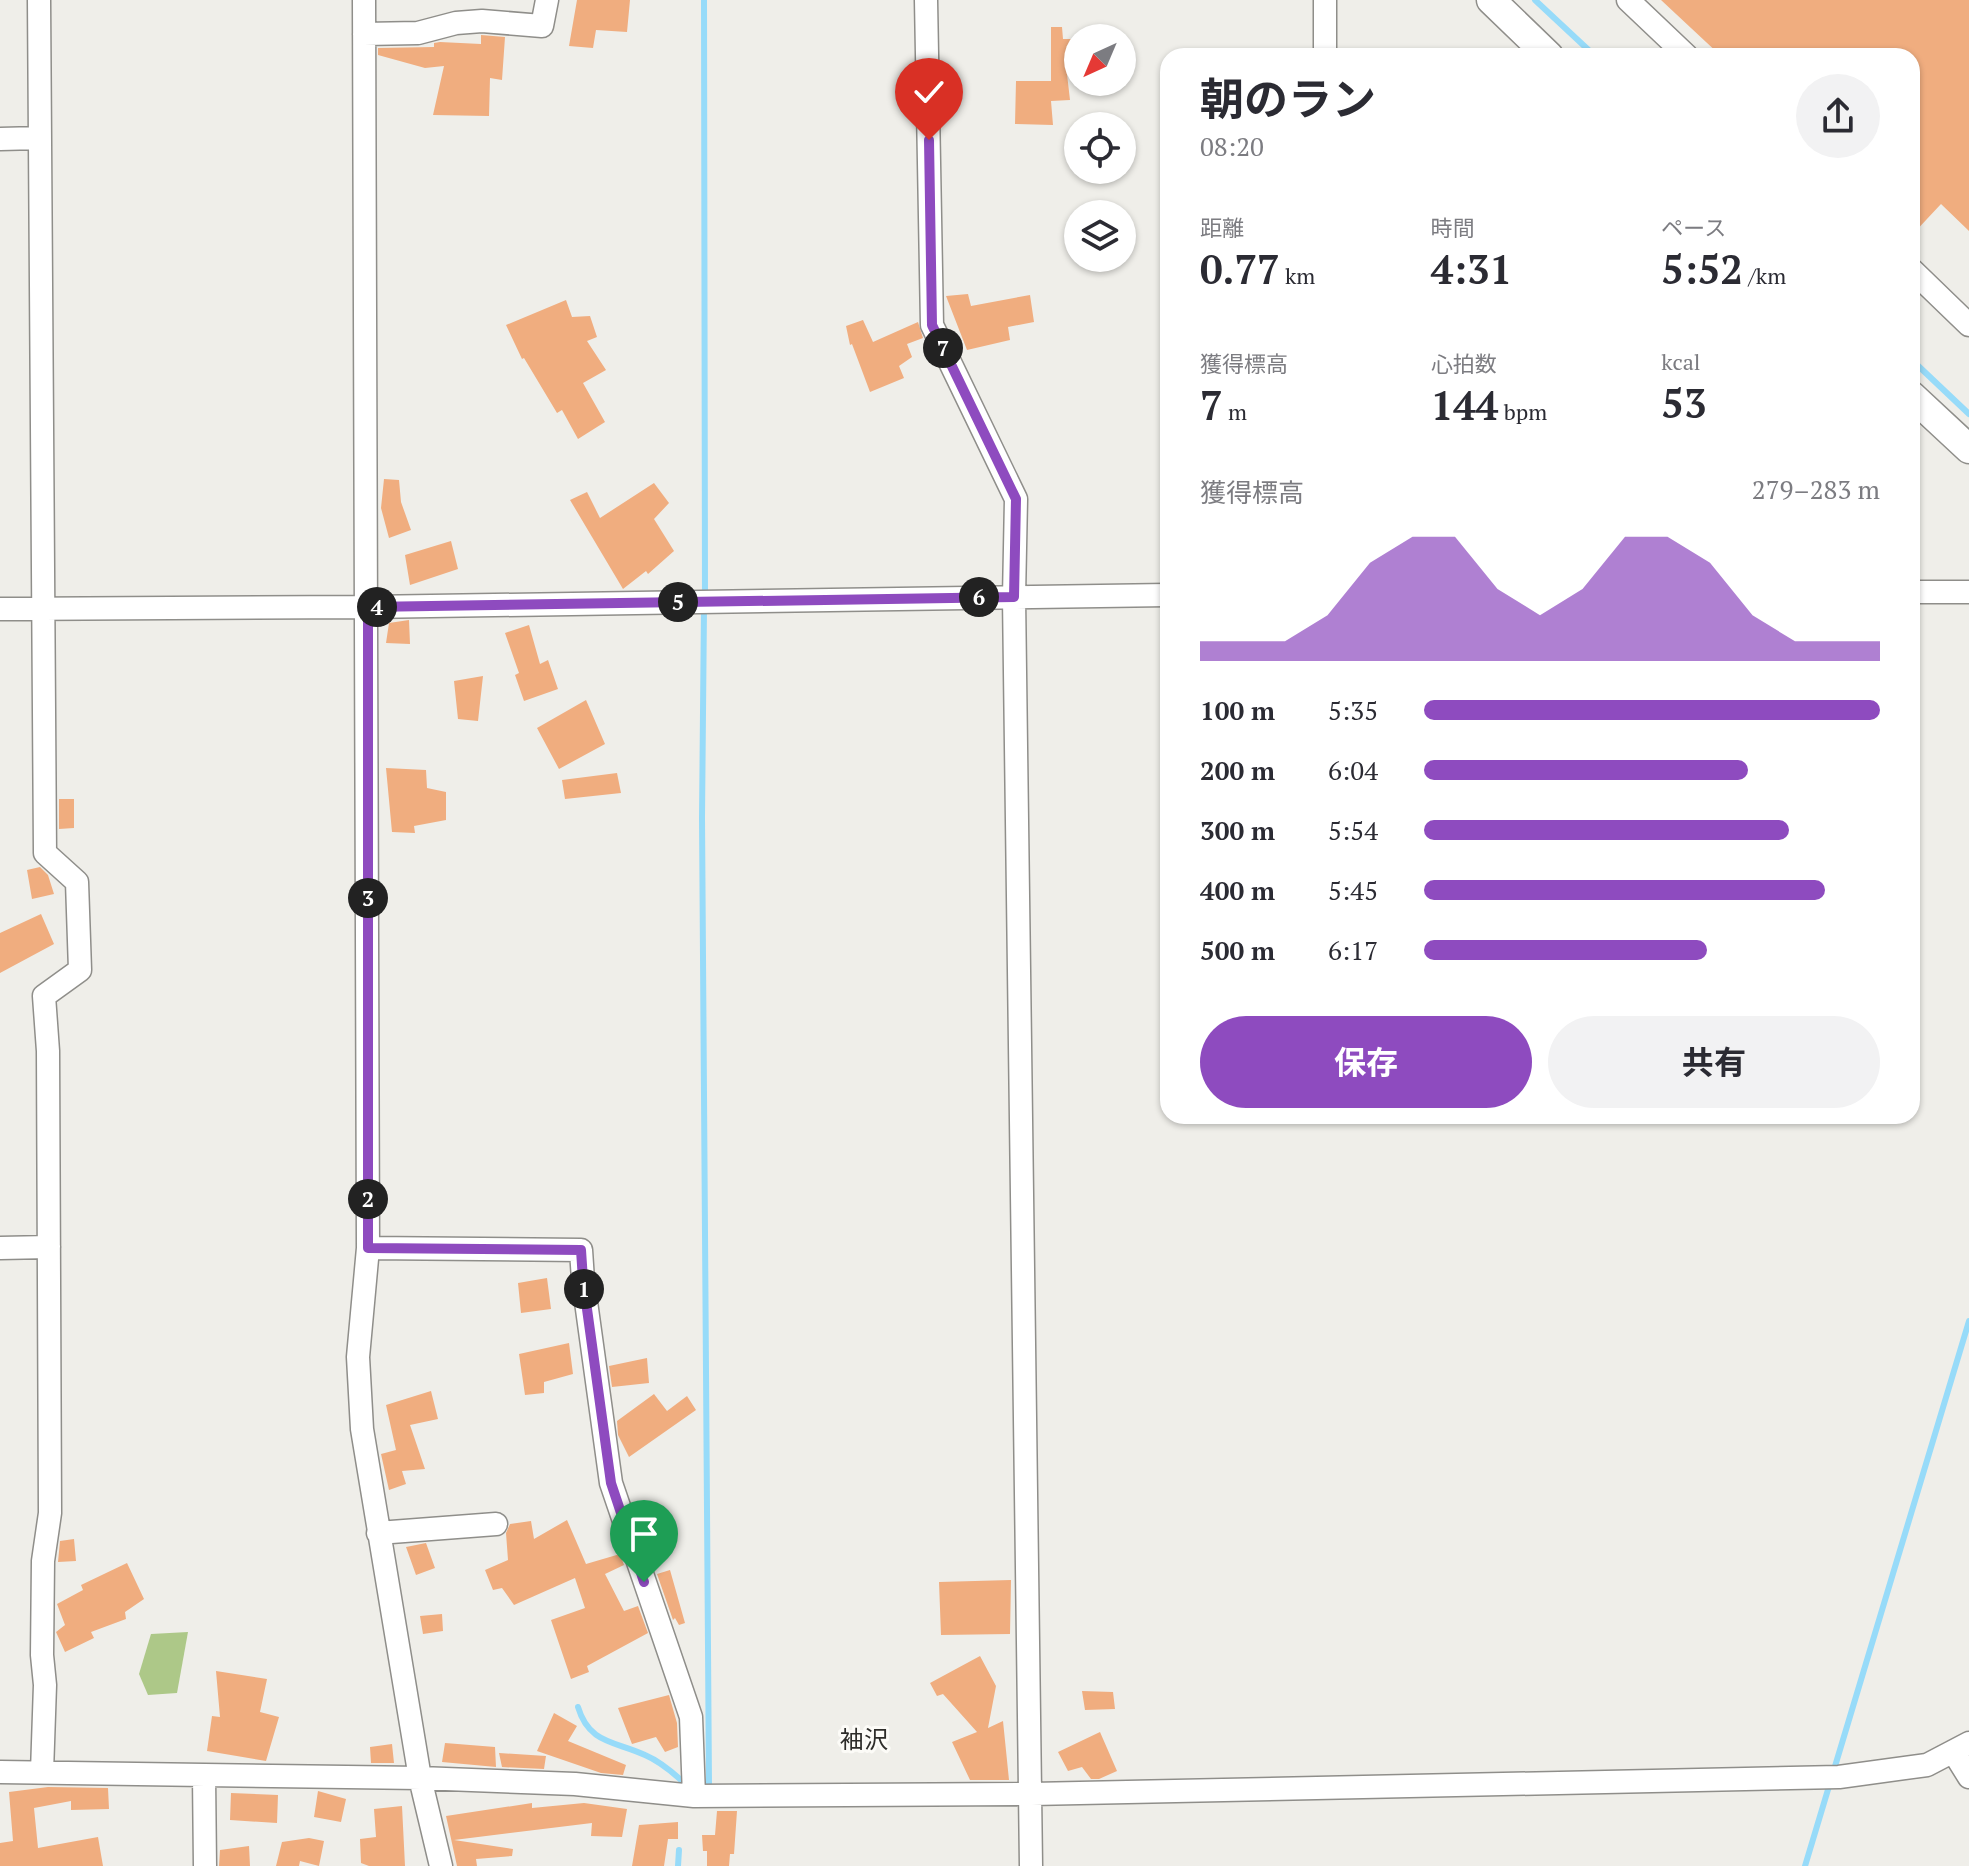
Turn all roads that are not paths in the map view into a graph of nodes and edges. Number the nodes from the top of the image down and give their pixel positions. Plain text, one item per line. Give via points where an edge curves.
1 (39, 0) edge
2 (364, 0) edge
3 (547, 0) edge
4 (926, 0) edge
5 (1325, 0) edge
6 (1491, 0) edge
7 (1628, 0) edge
8 (364, 34) junction
9 (1325, 48) edge
10 (1541, 48) edge
11 (1679, 48) edge
12 (39, 138) junction
13 (0, 139) edge
14 (1920, 278) edge
15 (1969, 325) edge
16 (1920, 403) edge
17 (1969, 449) edge
18 (1920, 592) edge
19 (1969, 592) edge
20 (1160, 595) edge
21 (1014, 597) junction
22 (368, 607) junction
23 (0, 609) edge
24 (44, 609) junction
25 (49, 1247) junction
26 (0, 1248) edge
27 (368, 1248) junction
28 (496, 1524) dead end
29 (378, 1533) junction
30 (1961, 1748) edge
31 (0, 1772) edge
32 (42, 1772) junction
33 (204, 1776) junction
34 (1969, 1777) edge
35 (420, 1778) junction
36 (1032, 1794) junction
37 (694, 1796) junction
38 (205, 1866) edge
39 (441, 1866) edge
40 (1031, 1866) edge

1 - 12 street
2 - 8 street
3 - 8 street via 542,26 482,21 418,33
4 - 21 street via 932,325 1016,499
5 - 9 street
6 - 10 main road
7 - 11 street
8 - 22 street
12 - 13 street
12 - 24 street
14 - 15 street
16 - 17 main road
18 - 19 street
20 - 21 street
21 - 22 street
21 - 36 street
22 - 24 street
22 - 27 street
23 - 24 street
24 - 25 street via 45,853 77,882 80,970 44,996
25 - 26 street
25 - 32 street via 50,1513 43,1561
27 - 29 street via 358,1357 362,1429
27 - 37 street via 581,1250 611,1483 691,1717
28 - 29 street
29 - 35 street
30 - 34 street
30 - 36 street via 1927,1765 1839,1777
31 - 32 street
32 - 33 street
33 - 35 street
33 - 38 street
35 - 37 street via 575,1784
35 - 39 street
36 - 37 street
36 - 40 street

